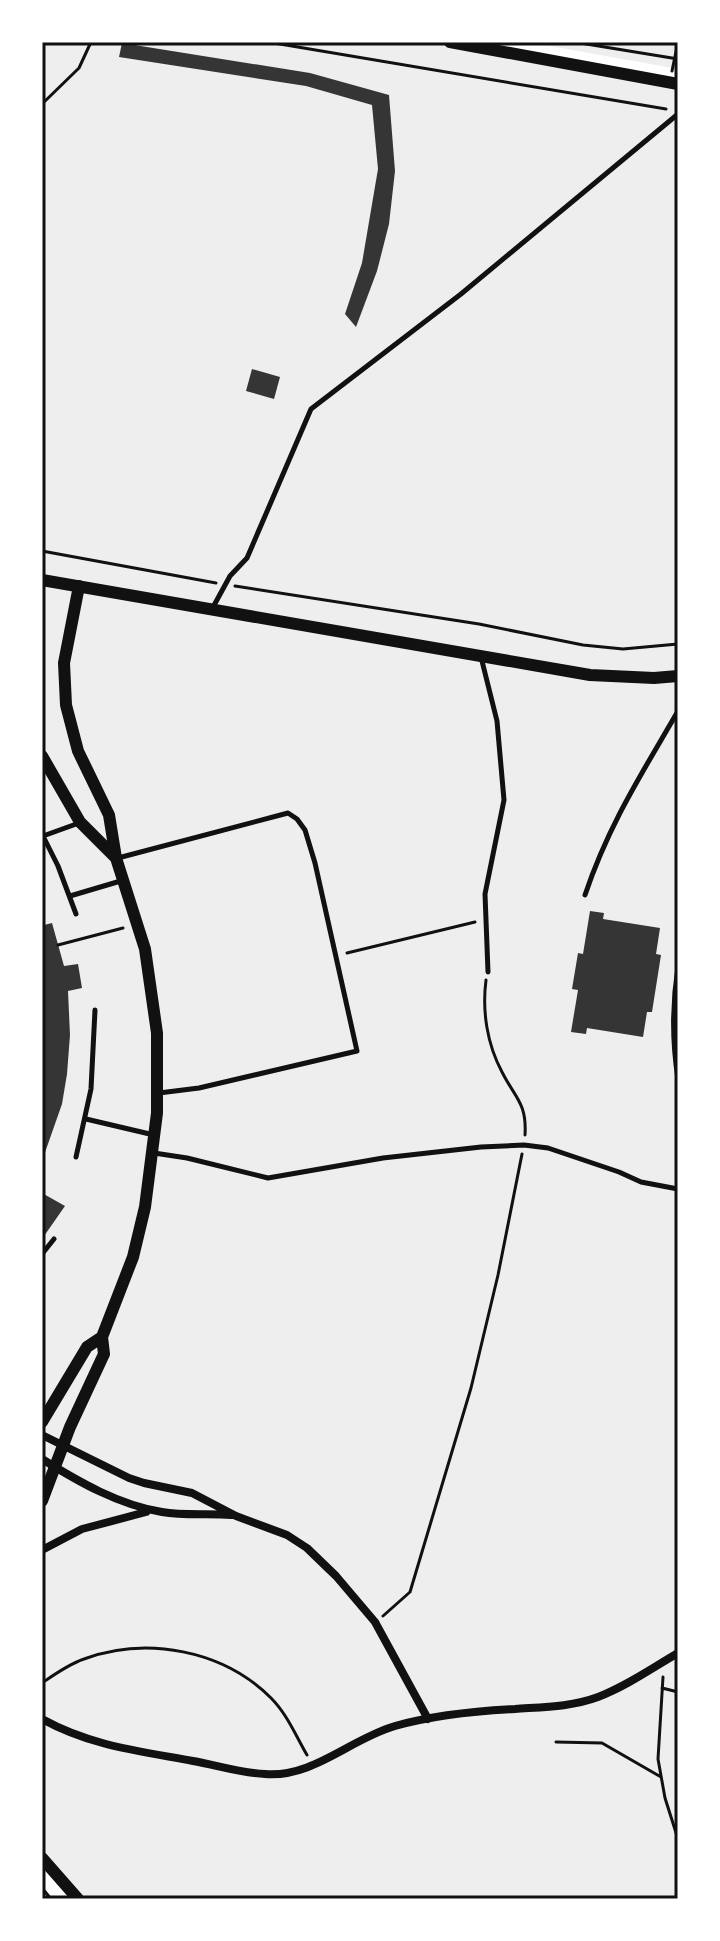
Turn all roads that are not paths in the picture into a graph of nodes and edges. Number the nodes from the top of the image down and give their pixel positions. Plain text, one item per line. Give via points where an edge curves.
1 (450, 42) edge
2 (673, 83) edge
3 (678, 113) edge
4 (42, 580) edge
5 (79, 586) junction
6 (212, 609) junction
7 (481, 656) junction
8 (678, 676) edge
9 (678, 711) edge
10 (42, 756) edge
11 (80, 822) junction
12 (43, 835) edge
13 (116, 858) junction
14 (125, 879) junction
15 (585, 895) dead end
16 (70, 896) junction
17 (76, 914) dead end
18 (678, 967) edge
19 (488, 972) road end
20 (95, 1010) dead end
21 (678, 1079) edge
22 (158, 1093) junction
23 (86, 1119) junction
24 (155, 1135) junction
25 (153, 1153) junction
26 (76, 1157) dead end
27 (678, 1189) edge
28 (54, 1239) dead end
29 (42, 1254) edge
30 (102, 1337) junction
31 (42, 1422) edge
32 (42, 1435) edge
33 (63, 1445) junction
34 (42, 1459) edge
35 (55, 1467) junction
36 (42, 1501) edge
37 (152, 1510) junction
38 (236, 1516) junction
39 (42, 1550) edge
40 (678, 1653) edge
41 (42, 1719) edge
42 (428, 1719) junction
43 (42, 1858) edge
44 (78, 1899) edge

1 - 2 street
3 - 6 lane via 461,294 311,409 251,551
4 - 5 street
5 - 6 street
5 - 13 street via 64,663 66,705 78,751 109,815
6 - 7 street
7 - 8 street via 590,675
7 - 19 lane via 497,721 504,800 485,894
9 - 15 lane via 614,821
10 - 11 street
11 - 12 lane
11 - 13 street
12 - 16 lane
13 - 14 street
13 - 22 lane via 288,813 297,819 305,830 326,906 357,1051
14 - 16 lane
14 - 22 street via 154,1004
16 - 17 lane
18 - 21 lane via 673,1021
20 - 23 lane
22 - 24 street
23 - 24 lane
23 - 26 lane
24 - 25 street
25 - 27 lane via 268,1178 383,1158 524,1145
25 - 30 street via 133,1257
28 - 29 lane
30 - 31 street via 87,1347
30 - 33 street via 104,1354
32 - 33 street
33 - 35 street
33 - 38 street via 129,1478 192,1493
34 - 35 street
35 - 36 street
35 - 37 street via 118,1500
37 - 38 street
37 - 39 street via 82,1529
38 - 42 street via 287,1535 336,1576 375,1622
40 - 42 street via 598,1697 552,1708
41 - 42 street via 90,1741 266,1774 297,1771 389,1728
43 - 44 street

